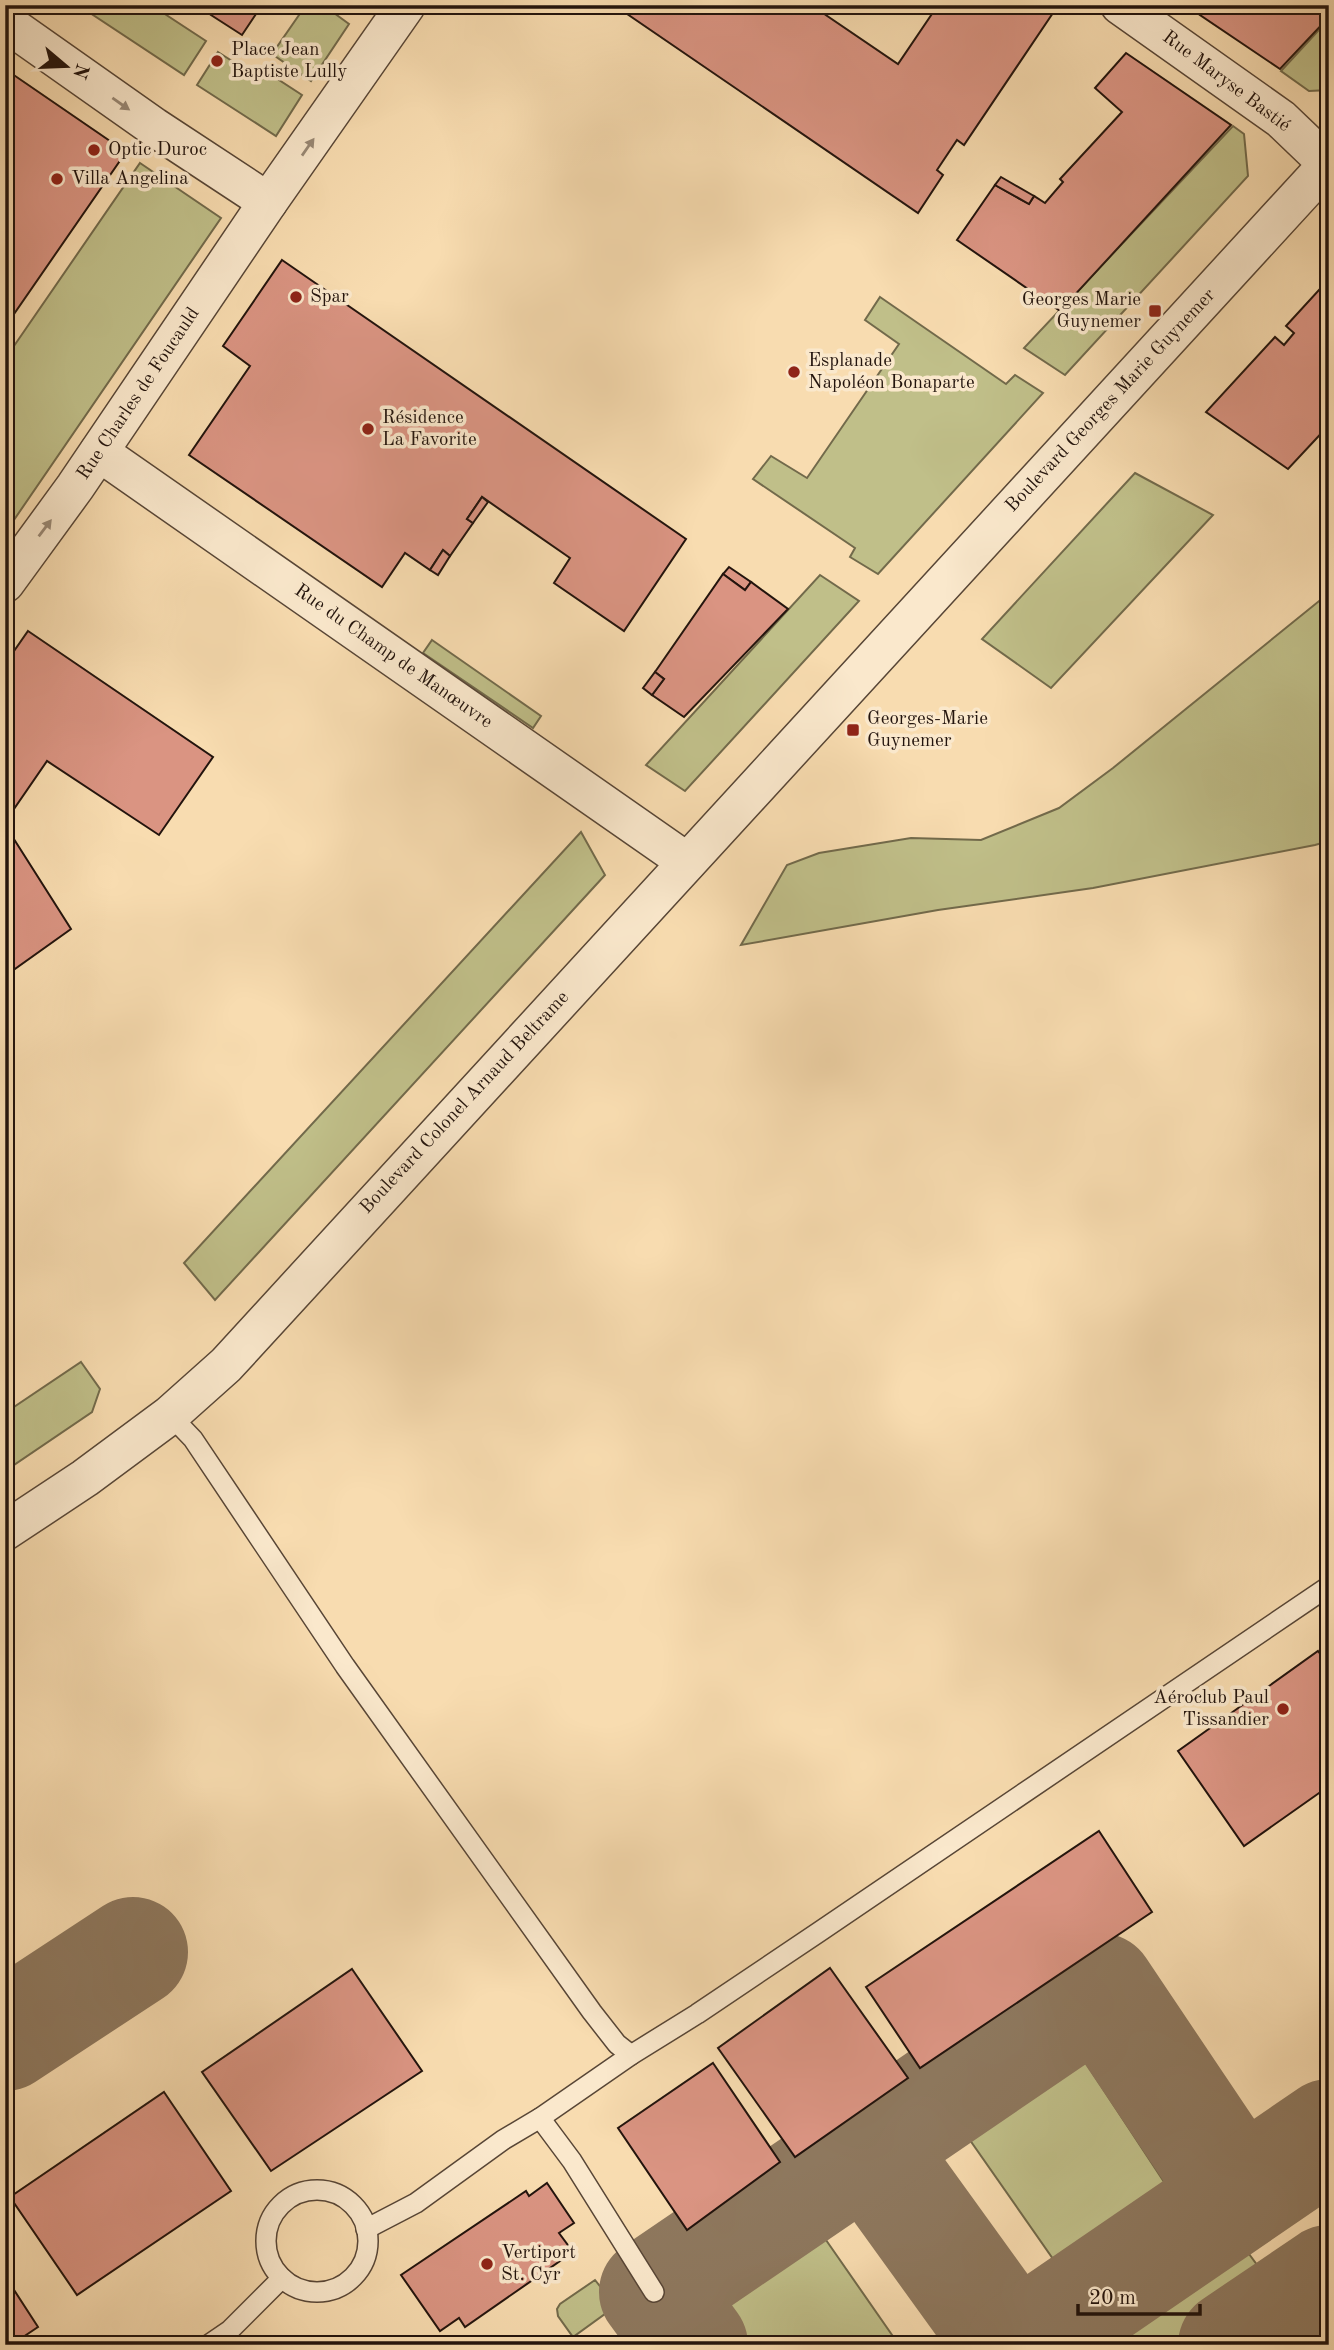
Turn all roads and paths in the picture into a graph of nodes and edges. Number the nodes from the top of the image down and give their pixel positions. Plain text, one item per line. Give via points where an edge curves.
1 (407, 5) edge
2 (1134, 9) edge
3 (5, 22) edge
4 (1328, 164) edge
5 (268, 202) junction
6 (99, 452) junction
7 (5, 583) edge
8 (893, 638) joint
9 (687, 862) junction
10 (170, 1415) junction
11 (5, 1531) edge
12 (1329, 1586) edge
13 (631, 2055) junction
14 (540, 2118) junction
15 (366, 2229) junction
16 (282, 2278) junction
17 (654, 2292) dead end
18 (208, 2345) edge

5 -> 1 street, Rue Charles de Foucauld
2 - 4 street, Rue Maryse Bastié via 1281,118
3 -> 5 street
4 - 8 street, Boulevard Georges Marie Guynemer
5 - 6 street, Rue Charles de Foucauld
7 -> 6 street, Rue Charles de Foucauld
6 - 9 street, Rue du Champ de Manœuvre
8 - 9 street, Boulevard Colonel Arnaud Beltrame
9 - 10 street, Boulevard Colonel Arnaud Beltrame via 226,1365
10 - 11 street, Boulevard Colonel Arnaud Beltrame
10 - 13 lane via 192,1439 345,1666 592,2012
12 - 13 lane
13 - 14 lane
14 - 15 lane via 416,2203
14 - 17 lane
15 - 16 lane via 364,2262 342,2285 311,2292
15 - 16 lane via 348,2201 325,2191 299,2193 273,2215 267,2231 266,2248
16 - 18 lane via 230,2330

